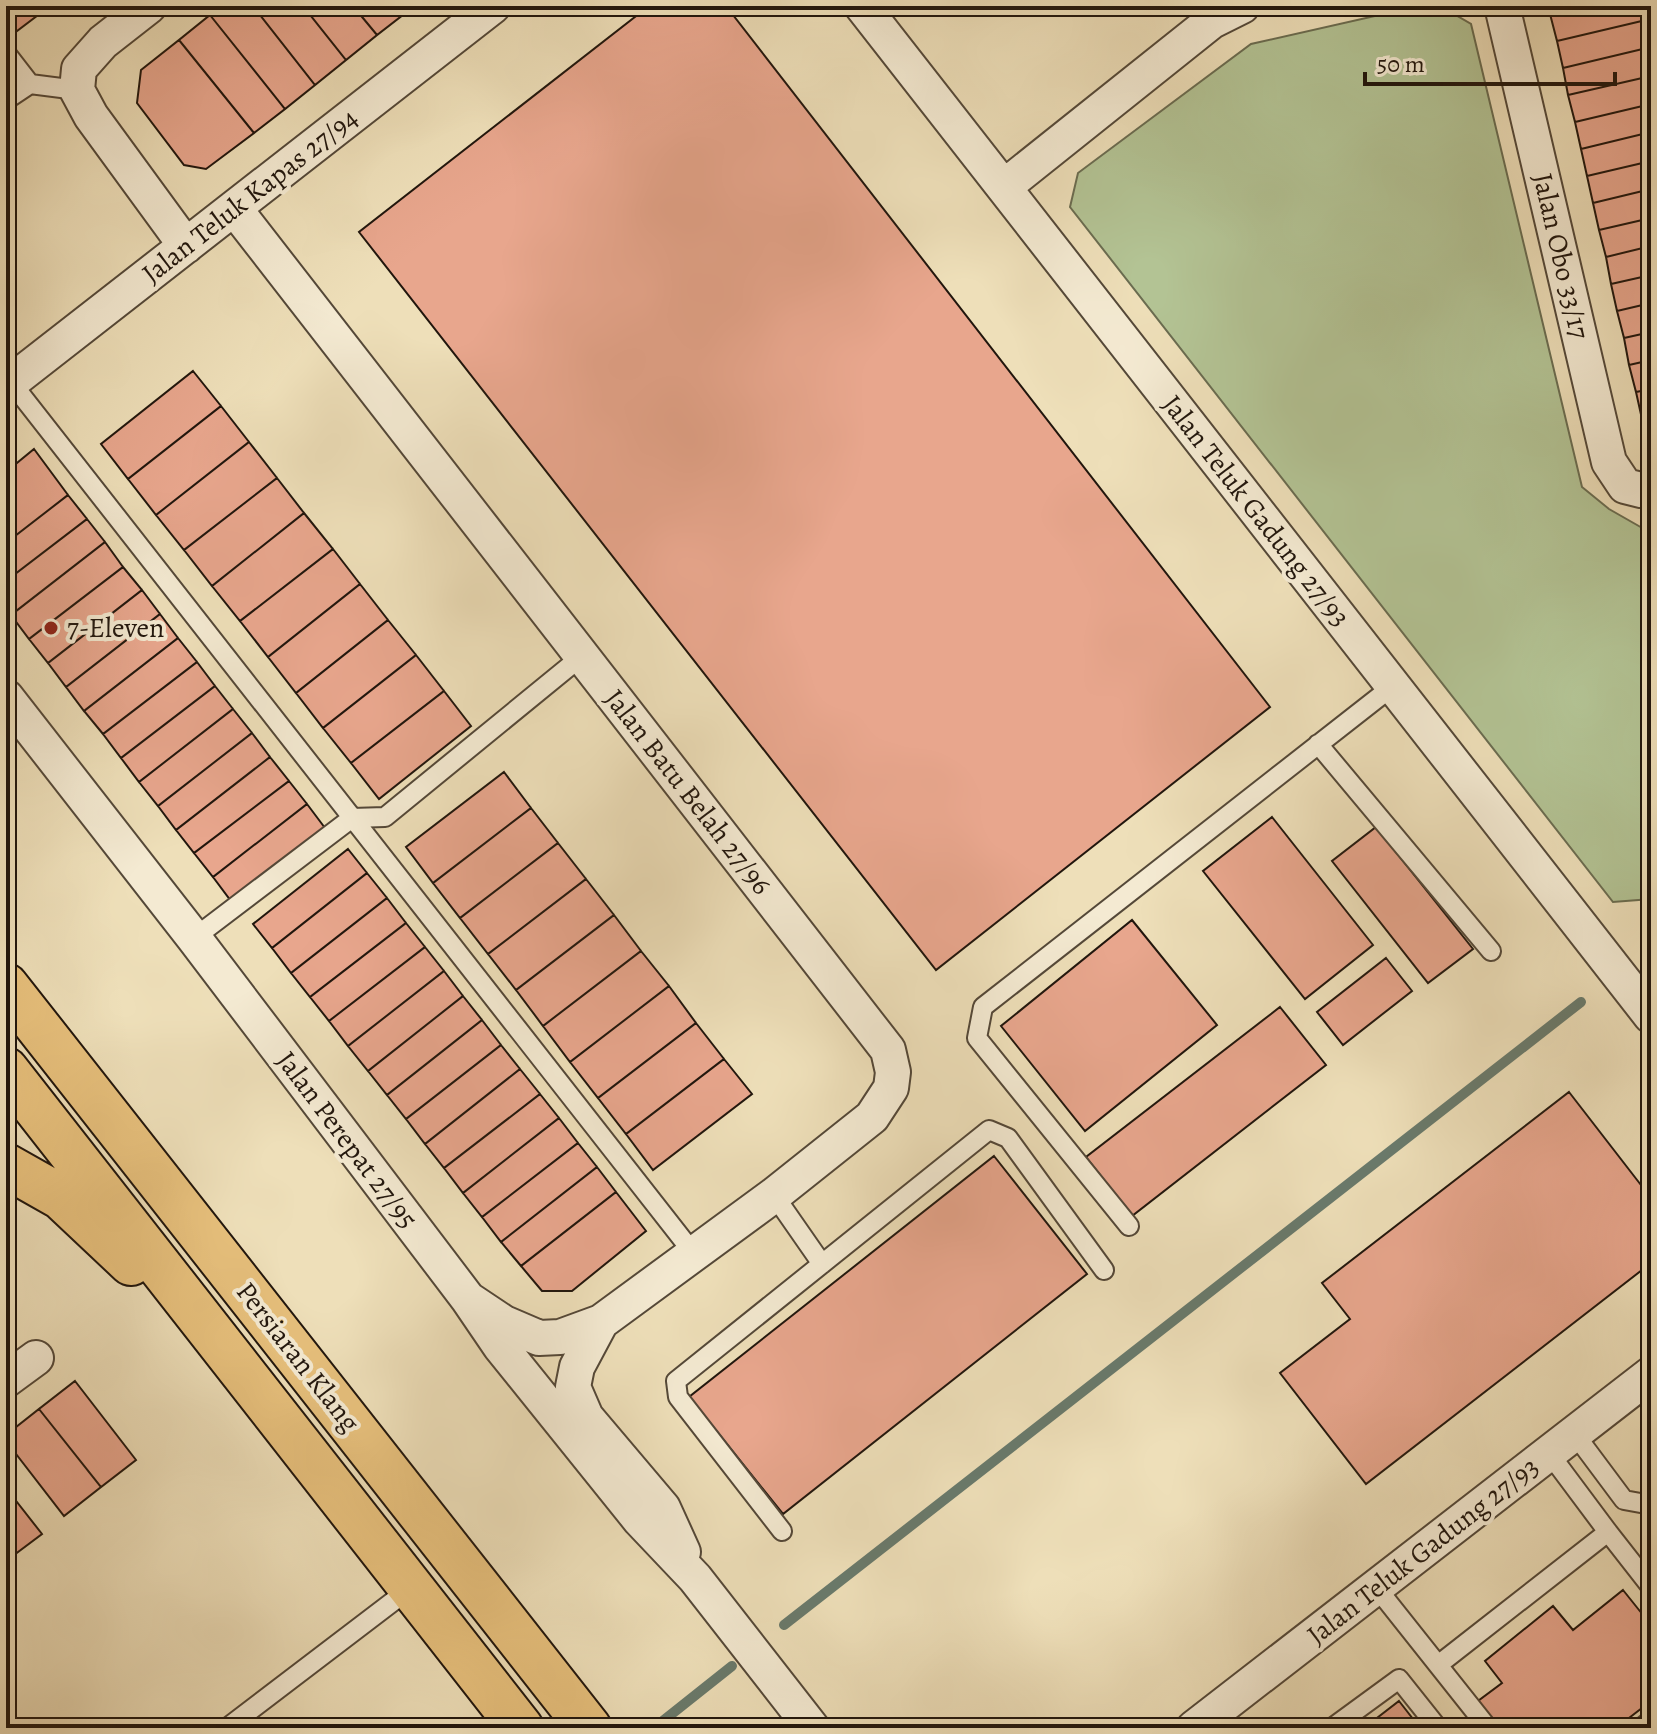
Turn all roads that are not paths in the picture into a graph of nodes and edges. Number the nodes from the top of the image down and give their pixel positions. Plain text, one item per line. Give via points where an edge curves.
1 (149, 6) edge
2 (493, 6) edge
3 (862, 6) edge
4 (1242, 6) edge
5 (1502, 6) edge
6 (6, 53) edge
7 (30, 84) junction
8 (77, 90) junction
9 (6, 100) edge
10 (1004, 187) junction
11 (234, 208) junction
12 (186, 246) junction
13 (8, 384) edge
14 (1646, 489) edge
15 (582, 656) junction
16 (1393, 686) junction
17 (6, 697) edge
18 (1318, 744) junction
19 (352, 818) junction
20 (194, 938) junction
21 (1491, 951) dead end
22 (6, 986) edge
23 (1651, 1016) edge
24 (6, 1070) edge
25 (6, 1166) edge
26 (774, 1195) junction
27 (1129, 1226) dead end
28 (694, 1254) junction
29 (822, 1264) junction
30 (1104, 1270) dead end
31 (468, 1299) junction
32 (601, 1322) junction
33 (223, 1344) junction
34 (36, 1358) dead end
35 (1651, 1374) edge
36 (6, 1380) edge
37 (1562, 1443) junction
38 (1651, 1500) edge
39 (782, 1531) dead end
40 (1608, 1532) junction
41 (695, 1578) junction
42 (412, 1587) junction
43 (1376, 1587) junction
44 (1651, 1587) edge
45 (1438, 1665) junction
46 (1651, 1720) edge
47 (227, 1728) edge
48 (521, 1728) edge
49 (589, 1728) edge
50 (812, 1728) edge
51 (1194, 1728) edge
52 (1332, 1728) edge
53 (1438, 1728) edge
54 (1488, 1728) edge
55 (1641, 1728) edge

1 - 8 street via 103,42 79,69
2 - 11 street, Jalan Teluk Kapas 27/94
3 - 10 street, Jalan Teluk Gadung 27/93
4 - 10 street via 1212,21
5 - 14 street, Jalan Obo 33/17 via 1609,462 1625,486
6 - 7 lane
7 - 8 lane
7 - 9 lane
8 - 12 street
10 - 16 street, Jalan Teluk Gadung 27/93
11 - 12 street, Jalan Teluk Kapas 27/94
11 - 15 street, Jalan Batu Belah 27/96
12 - 13 street, Jalan Teluk Kapas 27/94
13 - 19 lane
15 - 19 lane via 385,817
15 - 26 street, Jalan Batu Belah 27/96 via 888,1050 891,1088 872,1117
16 - 18 lane
16 - 23 street, Jalan Teluk Gadung 27/93
17 - 20 street, Jalan Perepat 27/95
18 - 21 lane
18 - 27 lane via 983,1007 977,1038
19 - 20 lane
19 - 28 lane
20 - 31 street, Jalan Perepat 27/95
22 - 49 main road, Persiaran Klang
24 - 33 main road, Persiaran Klang
25 - 33 main road via 61,1197
26 - 28 street, Jalan Batu Belah 27/96
26 - 29 lane
28 - 32 street, Jalan Batu Belah 27/96
29 - 30 lane via 989,1130 1008,1138
29 - 39 lane via 676,1381 678,1397
31 - 32 street via 539,1338 560,1337
31 - 41 street, Jalan Perepat 27/95 via 640,1520
32 - 41 street, Jalan Perepat 27/95 via 577,1367 573,1387 586,1417 663,1508
33 - 42 main road, Persiaran Klang
34 - 36 street
35 - 37 street, Jalan Teluk Gadung 27/93
37 - 38 lane via 1624,1500
37 - 40 lane
37 - 43 street, Jalan Teluk Gadung 27/93
40 - 44 lane
40 - 45 lane
41 - 50 street, Jalan Perepat 27/95
42 - 47 lane
42 - 48 main road, Persiaran Klang
43 - 45 lane
43 - 51 street, Jalan Teluk Gadung 27/93
45 - 54 lane
46 - 55 lane
52 - 53 lane via 1399,1679

